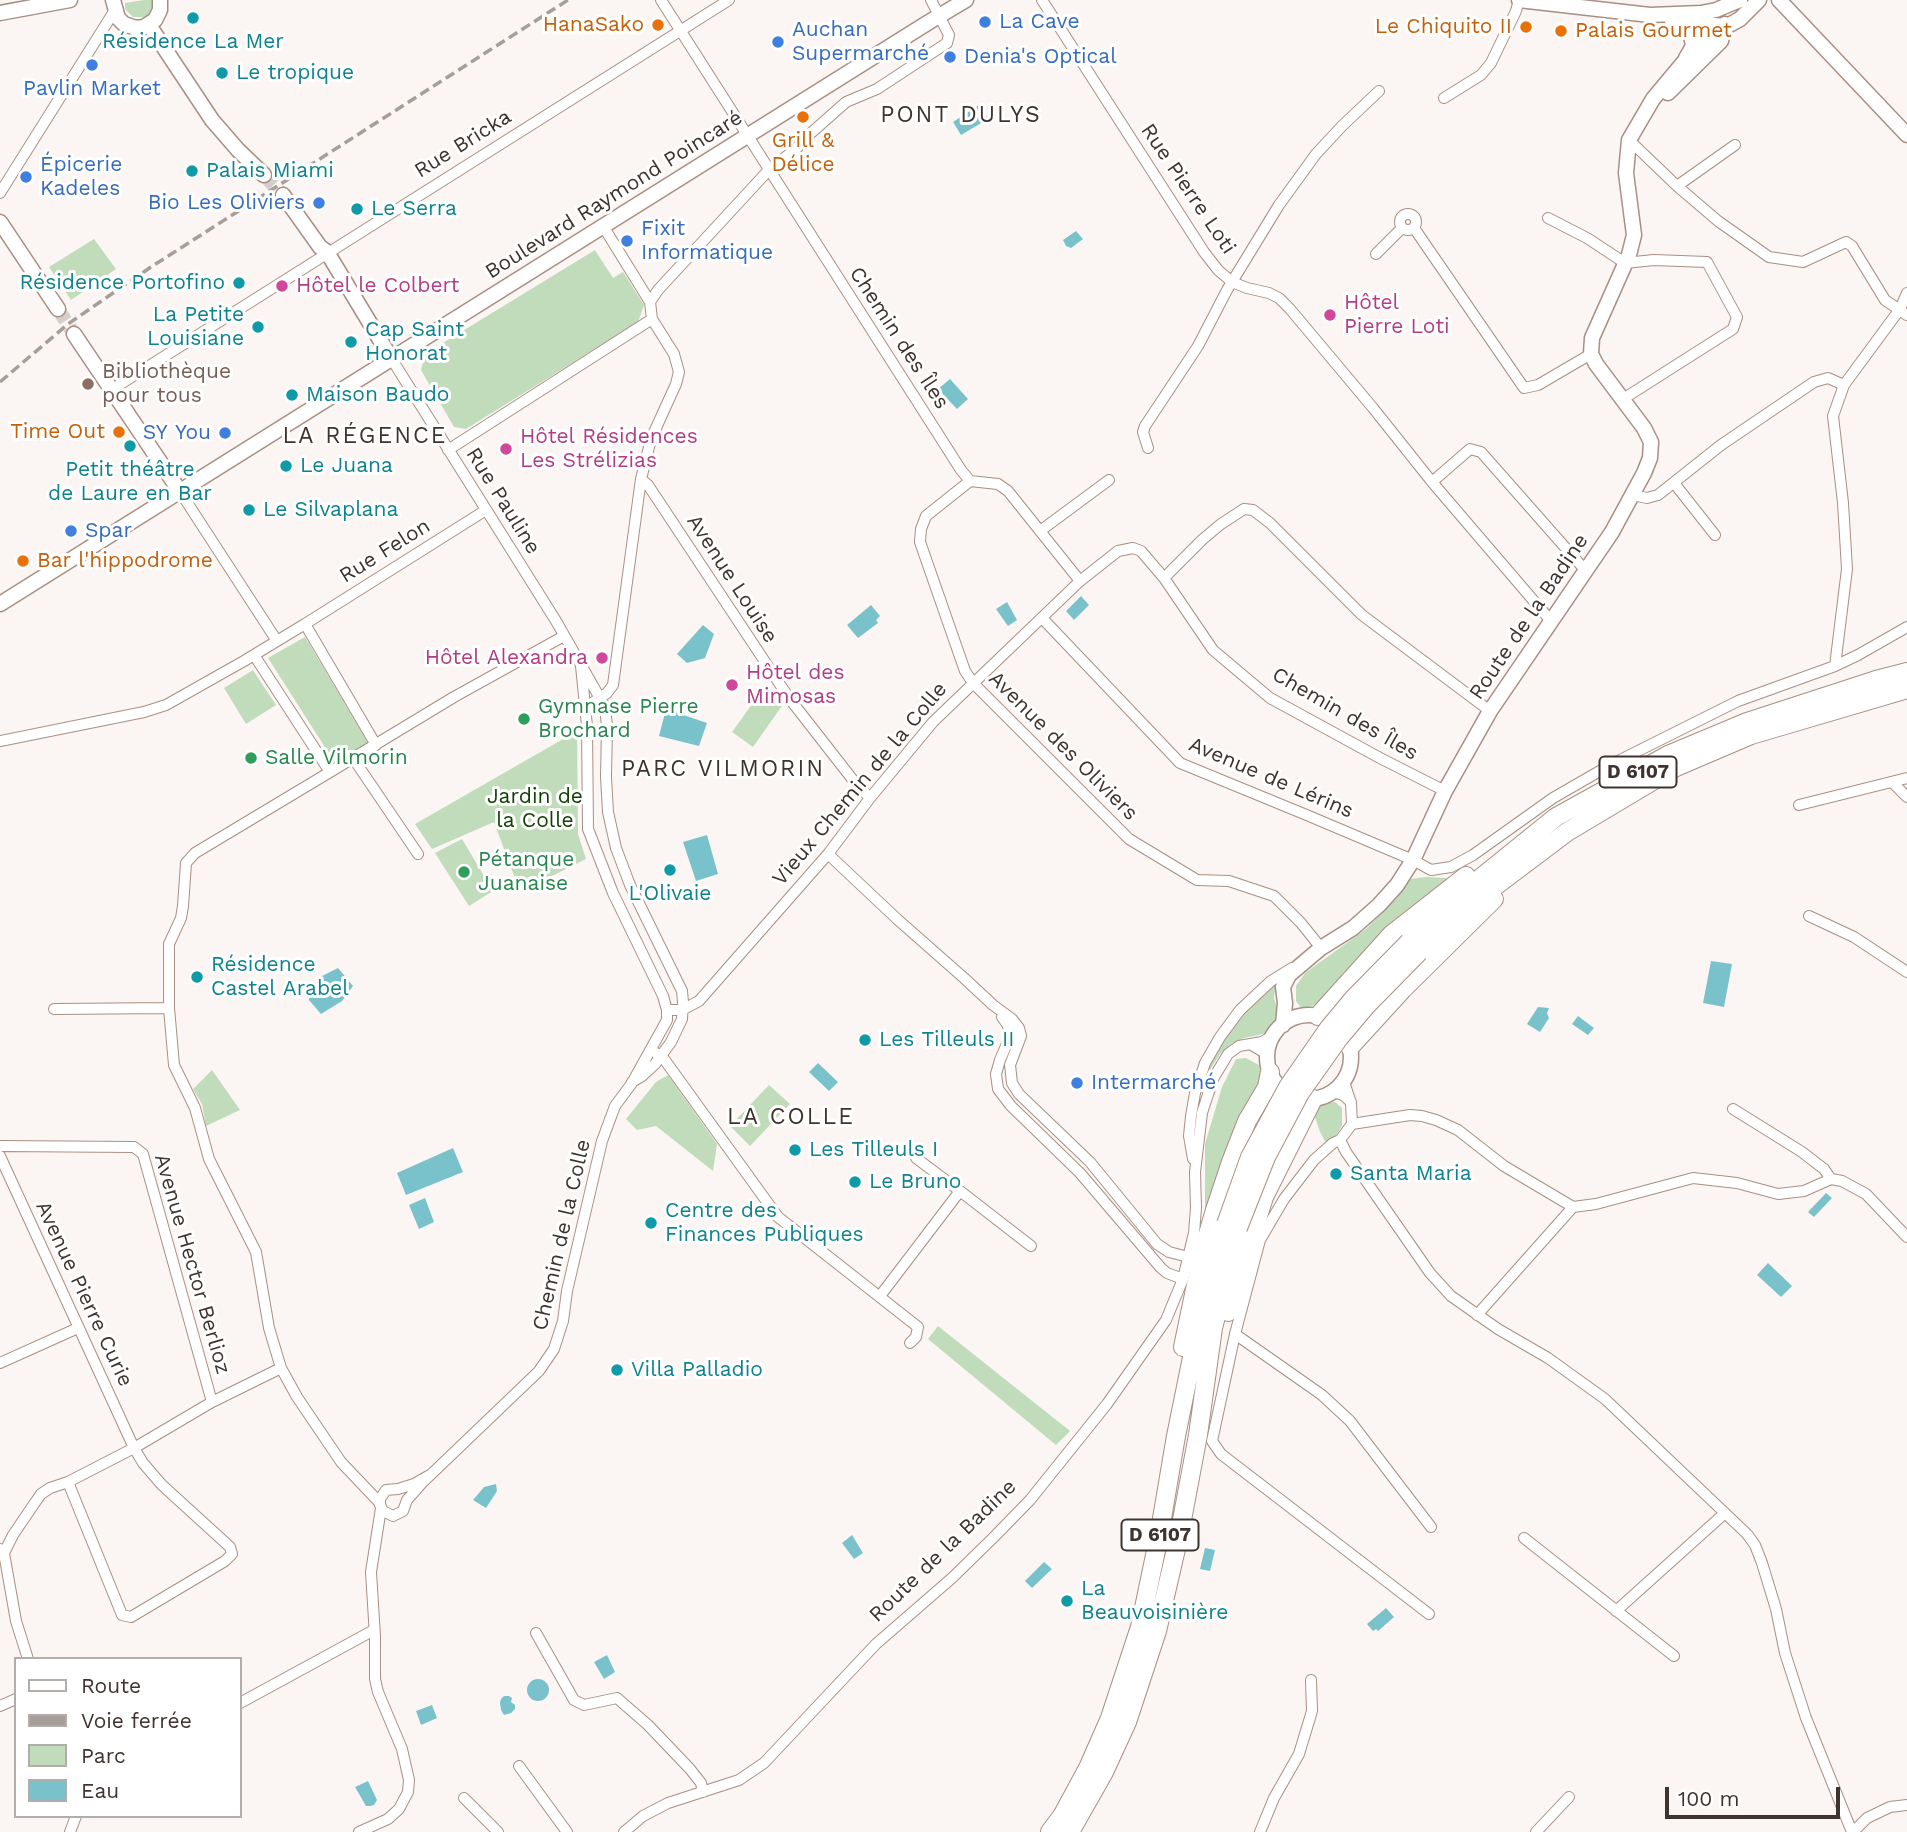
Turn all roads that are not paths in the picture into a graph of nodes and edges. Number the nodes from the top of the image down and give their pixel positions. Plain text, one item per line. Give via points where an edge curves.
1 (70, 0) edge
2 (160, 0) edge
3 (660, 0) edge
4 (729, 0) edge
5 (931, 0) edge
6 (966, 0) edge
7 (1042, 0) edge
8 (1519, 0) edge
9 (1742, 0) edge
10 (1759, 0) edge
11 (1779, 0) edge
12 (114, 5) edge
13 (1711, 11) junction
14 (0, 13) edge
15 (940, 15) junction
16 (1650, 15) junction
17 (1677, 22) junction
18 (149, 25) junction
19 (1725, 26) junction
20 (680, 30) junction
21 (1683, 63) junction
22 (1379, 91) dead end
23 (1444, 98) dead end
24 (1646, 112) junction
25 (1907, 135) edge
26 (748, 136) junction
27 (1629, 140) junction
28 (1735, 145) dead end
29 (769, 171) junction
30 (264, 175) tunnel mouth
31 (1677, 186) junction
32 (0, 194) edge
33 (283, 195) tunnel mouth
34 (1548, 218) dead end
35 (0, 222) edge
36 (603, 226) junction
37 (327, 252) junction
38 (1376, 254) dead end
39 (1625, 263) junction
40 (1233, 282) junction
41 (1907, 293) edge
42 (650, 302) junction
43 (58, 309) tunnel mouth
44 (1903, 312) edge
45 (652, 319) junction
46 (74, 334) tunnel mouth
47 (1591, 354) junction
48 (391, 358) junction
49 (1844, 385) junction
50 (111, 390) junction
51 (1623, 399) junction
52 (1148, 448) dead end
53 (448, 450) junction
54 (641, 479) junction
55 (1109, 480) dead end
56 (970, 481) junction
57 (1432, 482) junction
58 (1674, 483) junction
59 (179, 491) junction
60 (1633, 495) junction
61 (486, 510) junction
62 (1040, 531) junction
63 (1715, 535) dead end
64 (1118, 551) joint
65 (1586, 571) junction
66 (1164, 578) junction
67 (1080, 580) junction
68 (0, 604) edge
69 (1042, 618) junction
70 (1551, 621) junction
71 (305, 624) junction
72 (1907, 627) edge
73 (564, 636) junction
74 (277, 641) junction
75 (254, 655) junction
76 (581, 666) junction
77 (1835, 666) junction
78 (1907, 672) edge
79 (973, 683) junction
80 (1907, 689) edge
81 (600, 698) junction
82 (585, 708) junction
83 (1490, 711) junction
84 (587, 726) junction
85 (607, 726) junction
86 (0, 741) edge
87 (376, 745) junction
88 (354, 758) junction
89 (330, 772) junction
90 (1907, 778) edge
91 (1892, 782) junction
92 (1445, 791) junction
93 (1907, 797) edge
94 (870, 798) junction
95 (1799, 805) dead end
96 (1556, 817) junction
97 (1567, 832) junction
98 (617, 848) junction
99 (418, 854) dead end
100 (828, 854) junction
101 (598, 855) junction
102 (1413, 860) junction
103 (1809, 916) dead end
104 (1414, 947) junction
105 (1321, 948) junction
106 (1302, 962) junction
107 (1907, 972) edge
108 (1285, 1003) junction
109 (993, 1005) junction
110 (169, 1008) junction
111 (54, 1009) dead end
112 (667, 1010) junction
113 (682, 1010) junction
114 (1318, 1016) junction
115 (1298, 1017) junction
116 (1278, 1030) junction
117 (1250, 1044) junction
118 (1350, 1047) junction
119 (650, 1048) junction
120 (661, 1056) junction
121 (1268, 1063) junction
122 (632, 1083) junction
123 (1339, 1087) junction
124 (1313, 1100) junction
125 (1733, 1109) dead end
126 (1352, 1124) junction
127 (1340, 1140) junction
128 (0, 1146) edge
129 (0, 1156) edge
130 (916, 1158) dead end
131 (1090, 1162) junction
132 (1195, 1172) junction
133 (1080, 1173) junction
134 (1831, 1179) junction
135 (960, 1191) junction
136 (1573, 1207) junction
137 (1232, 1226) junction
138 (1907, 1237) edge
139 (1031, 1246) dead end
140 (1188, 1257) junction
141 (1183, 1279) junction
142 (880, 1296) junction
143 (1477, 1315) junction
144 (78, 1328) junction
145 (1235, 1334) junction
146 (910, 1343) dead end
147 (0, 1363) edge
148 (281, 1368) junction
149 (212, 1402) junction
150 (1198, 1435) junction
151 (1177, 1436) junction
152 (134, 1448) junction
153 (68, 1482) junction
154 (360, 1483) junction
155 (416, 1486) junction
156 (398, 1489) junction
157 (386, 1490) junction
158 (407, 1500) junction
159 (383, 1508) junction
160 (1725, 1513) junction
161 (1431, 1527) dead end
162 (1524, 1538) dead end
163 (2, 1551) edge
164 (1616, 1611) junction
165 (1429, 1614) dead end
166 (374, 1630) junction
167 (536, 1633) dead end
168 (1674, 1656) dead end
169 (27, 1657) edge
170 (1311, 1680) dead end
171 (242, 1702) edge
172 (519, 1766) dead end
173 (703, 1792) junction
174 (1569, 1797) dead end
175 (464, 1798) dead end
176 (1907, 1805) edge
177 (359, 1832) edge
178 (498, 1832) edge
179 (568, 1832) edge
180 (624, 1832) edge
181 (1050, 1832) edge
182 (1070, 1832) edge
183 (1260, 1832) edge
184 (1536, 1832) edge
185 (1853, 1832) edge

1 - 14 street
2 - 18 street via 158,15
3 - 20 street, Chemin des Îles
4 - 20 street, Rue Bricka
5 - 15 street
6 - 15 street, Boulevard Raymond Poincaré
7 - 40 street, Rue Pierre Loti via 1204,252
8 - 16 street
8 - 23 street via 1491,63 1481,75
9 - 13 street
9 - 19 street
10 - 19 street via 1740,19
11 - 25 street
12 - 18 street via 121,21 130,27
12 - 32 street
13 - 16 street
13 - 19 street
15 - 26 street, Boulevard Raymond Poincaré
15 - 29 street via 949,35 947,43 877,89 846,103
16 - 17 street
17 - 19 street
17 - 21 street via 1691,35 1693,47
18 - 30 street via 216,126
19 - 21 street
19 - 24 street via 1721,41
20 - 26 street, Chemin des Îles
20 - 37 street, Rue Bricka
21 - 24 street
22 - 40 street via 1316,154
24 - 27 street
26 - 29 street, Chemin des Îles
26 - 36 street, Boulevard Raymond Poincaré
27 - 31 street
27 - 39 street via 1626,173 1634,235
28 - 31 street
29 - 42 street
29 - 56 street, Chemin des Îles
31 - 44 street via 1769,257 1803,262 1846,242 1885,300
33 - 37 street
34 - 39 street
35 - 43 street
36 - 42 street
36 - 48 street, Boulevard Raymond Poincaré
37 - 48 street
37 - 50 street, Rue Bricka
38 - 47 street via 1402,228 1414,228 1524,388 1538,385
39 - 47 street via 1592,338
39 - 51 street via 1707,262 1737,317 1733,329
40 - 52 street via 1198,346 1145,426
40 - 57 street, Rue Pierre Loti via 1279,298
41 - 44 street
42 - 45 street
44 - 49 street
45 - 53 street
45 - 54 street via 674,354 679,372 651,439
46 - 50 street
47 - 51 street, Route de la Badine
48 - 53 street, Rue Pauline
48 - 59 street, Boulevard Raymond Poincaré
49 - 58 street via 1828,378 1814,382
49 - 77 street via 1833,416 1847,569
50 - 59 street
51 - 60 street, Route de la Badine via 1651,442 1650,458
53 - 61 street, Rue Pauline
54 - 81 street via 613,685
54 - 94 street, Avenue Louise via 789,698
55 - 62 street
56 - 62 street via 998,484 1009,491
56 - 79 street, Avenue des Oliviers via 926,516 920,542
57 - 65 street via 1470,449 1481,452
57 - 70 street, Rue Pierre Loti
58 - 60 street via 1658,495
58 - 63 street
59 - 68 street, Boulevard Raymond Poincaré
59 - 74 street
60 - 65 street, Route de la Badine
61 - 71 street, Rue Felon
61 - 73 street, Rue Pauline
62 - 67 street
64 - 66 street, Chemin des Îles via 1141,551
64 - 67 street, Vieux Chemin de la Colle
65 - 70 street, Route de la Badine
66 - 83 street via 1221,524 1244,509 1253,510 1362,615
66 - 92 street, Chemin des Îles via 1213,650 1270,698
67 - 69 street, Vieux Chemin de la Colle
69 - 79 street, Vieux Chemin de la Colle
69 - 102 street, Avenue de Lérins via 1180,764
70 - 83 street, Route de la Badine
71 - 74 street, Rue Felon
71 - 87 street
72 - 77 street, Avenue de Lérins
73 - 76 street, Rue Pauline
73 - 87 street
74 - 75 street, Rue Felon
75 - 86 street, Rue Felon via 166,705
75 - 89 street
76 - 81 street, Rue Pauline
76 - 82 street, Rue Pauline
77 - 102 street, Avenue de Lérins via 1738,701 1612,764 1451,867 1431,870
78 - 96 highway, D 6107 via 1747,722 1668,755
79 - 94 street, Vieux Chemin de la Colle via 933,722
79 - 105 street, Avenue des Oliviers via 1129,839 1197,880 1229,881 1274,896
80 - 97 highway, D 6107 via 1751,735 1676,766
81 - 82 street
81 - 85 street
82 - 84 street
83 - 92 street, Route de la Badine
84 - 85 street
84 - 101 street via 588,829
85 - 98 street via 608,812
87 - 88 street
88 - 89 street
88 - 99 street
89 - 110 street via 195,853 186,863 183,906 169,944
90 - 91 street
91 - 93 street
91 - 95 street
92 - 102 street, Route de la Badine
94 - 100 street, Vieux Chemin de la Colle
96 - 104 highway, D 6107 via 1462,893
96 - 114 highway via 1452,886 1392,934
97 - 104 highway, D 6107
97 - 118 highway via 1446,946
98 - 101 street
98 - 113 street via 629,885 682,992
100 - 109 street
100 - 113 street, Vieux Chemin de la Colle via 699,1001
101 - 112 street
102 - 105 street, Route de la Badine via 1379,905
103 - 107 street via 1854,937
104 - 137 highway, D 6107, bridge via 1300,1093
105 - 106 street, Route de la Badine
106 - 108 street, Route de la Badine via 1283,987
106 - 132 street, Route de la Badine via 1271,981 1240,1010 1205,1063 1189,1136
108 - 115 street
108 - 116 street, Route de la Badine
109 - 131 street via 1012,1019 1021,1036 1010,1065 1012,1083
109 - 133 street via 1011,1034 996,1074 998,1089
110 - 111 street
110 - 148 street via 174,1065 195,1108 209,1159 256,1252
112 - 113 street
112 - 119 street, Chemin de la Colle via 667,1020
113 - 120 street, Chemin de la Colle via 678,1028
114 - 115 street
114 - 118 street via 1339,1027
115 - 116 street
116 - 117 street, Route de la Badine via 1262,1042
116 - 121 street
117 - 121 street
117 - 132 street, Route de la Badine via 1227,1054 1213,1079 1202,1114
118 - 123 street via 1349,1071
119 - 120 street
119 - 122 street, Chemin de la Colle
120 - 122 street, Chemin de la Colle
120 - 142 street via 778,1217
121 - 124 street via 1276,1084 1286,1093
121 - 151 highway via 1267,1087 1247,1121 1203,1251 1181,1364
122 - 155 street, Chemin de la Colle via 615,1107 602,1142 554,1349 539,1371
123 - 124 street
123 - 126 street via 1351,1103
124 - 150 highway via 1264,1197 1228,1312
125 - 134 street via 1802,1152
126 - 127 street
126 - 136 street via 1410,1115 1436,1119
127 - 143 street via 1430,1273
127 - 145 street via 1314,1160 1260,1240
128 - 149 street, Avenue Hector Berlioz via 134,1147 143,1154
129 - 144 street, Avenue Pierre Curie
130 - 135 street
131 - 133 street
131 - 140 street via 1157,1244
132 - 140 street, Route de la Badine via 1194,1233
133 - 141 street via 1161,1268
134 - 136 street via 1804,1191 1778,1194 1693,1178
134 - 138 street via 1866,1194
135 - 139 street
135 - 142 street
136 - 143 street
137 - 150 highway, D 6107
137 - 151 highway, D 6107 via 1198,1328
140 - 141 street, Route de la Badine
141 - 173 street, Route de la Badine via 1166,1320 1107,1404 1015,1515 876,1644 764,1763 739,1780
142 - 146 street via 918,1327
143 - 160 street via 1605,1399
144 - 147 street
144 - 152 street, Avenue Pierre Curie
145 - 161 street via 1322,1395 1350,1421
145 - 165 street via 1212,1441 1216,1448
148 - 149 street
148 - 154 street via 313,1423
149 - 152 street
150 - 182 highway, D 6107 via 1153,1644 1127,1722
151 - 181 highway, D 6107 via 1140,1627 1111,1718 1082,1780
152 - 153 street
152 - 153 street, Avenue Pierre Curie via 162,1485 230,1548 232,1555 131,1617 121,1615
153 - 163 street via 41,1494
154 - 157 street
154 - 159 street
155 - 156 street, Chemin de la Colle
155 - 158 street, Chemin de la Colle
156 - 157 street
156 - 158 street
157 - 159 street via 381,1495
158 - 159 street via 397,1515
159 - 166 street via 371,1572
160 - 164 street
160 - 185 street via 1747,1534 1759,1554 1806,1718
162 - 164 street
163 - 169 street
164 - 168 street
166 - 171 street
166 - 177 street via 378,1692 402,1749 409,1780 399,1809
167 - 173 street via 574,1700 584,1706 617,1698 690,1769
170 - 183 street via 1312,1711 1299,1754 1273,1798
172 - 179 street
173 - 180 street, Route de la Badine via 668,1803
174 - 184 street
175 - 178 street
176 - 185 street via 1867,1818

